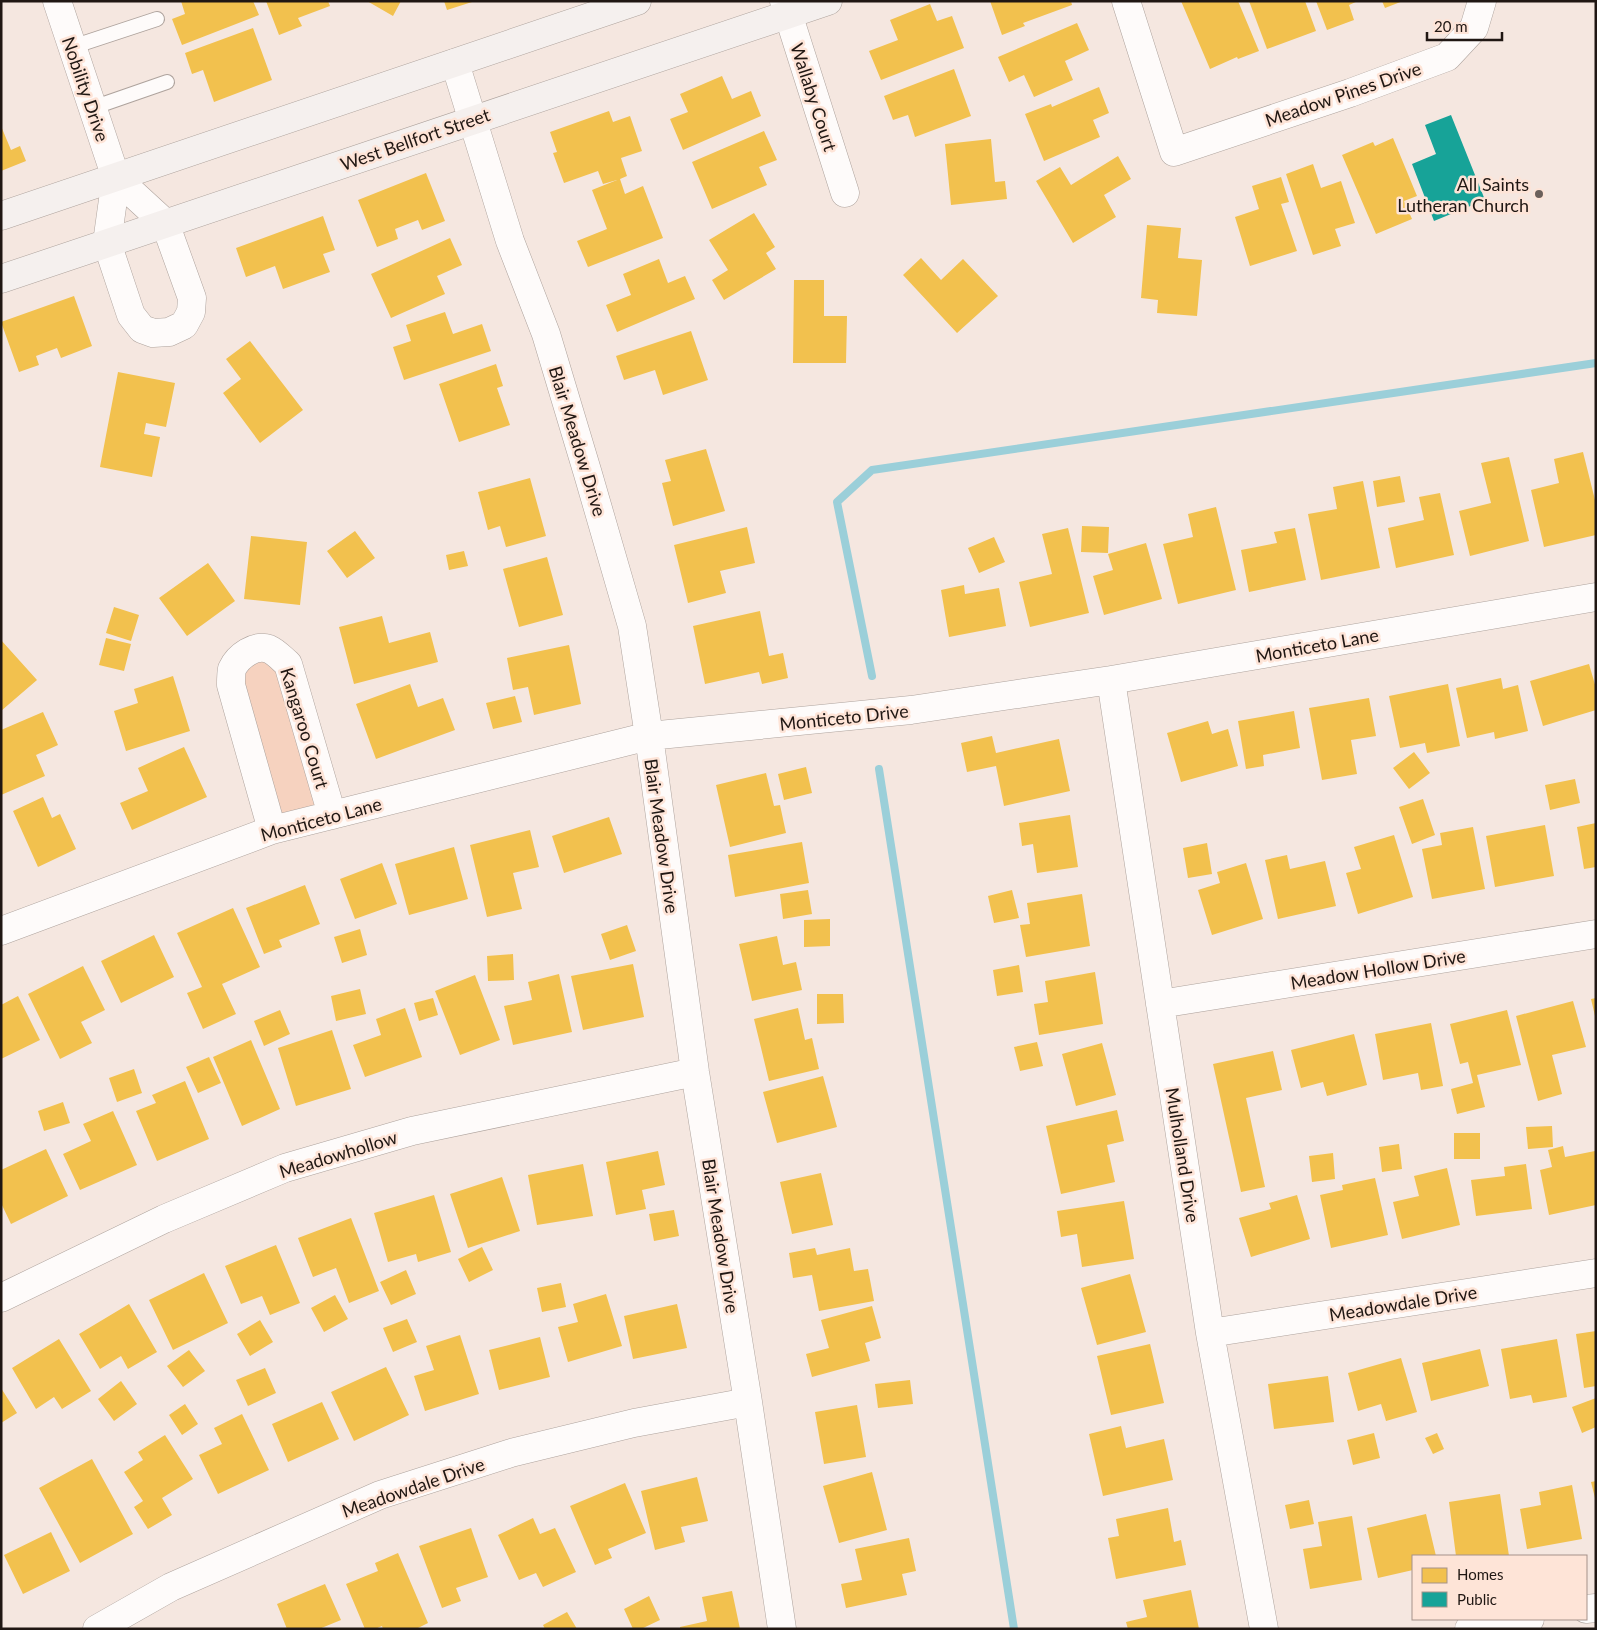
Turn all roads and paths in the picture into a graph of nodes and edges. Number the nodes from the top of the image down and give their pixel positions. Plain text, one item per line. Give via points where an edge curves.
1 (57, 1) edge
2 (637, 1) edge
3 (828, 1) edge
4 (1126, 1) edge
5 (1482, 1) edge
6 (786, 8) edge
7 (157, 19) dead end
8 (72, 47) junction
9 (455, 64) junction
10 (167, 82) dead end
11 (92, 108) junction
12 (472, 120) junction
13 (116, 178) junction
14 (845, 193) dead end
15 (1, 216) edge
16 (165, 223) junction
17 (107, 243) junction
18 (1, 278) edge
19 (1596, 597) edge
20 (1111, 680) junction
21 (1039, 692) joint
22 (649, 736) junction
23 (332, 815) junction
24 (272, 830) junction
25 (1, 931) edge
26 (1596, 934) edge
27 (1160, 1004) junction
28 (695, 1072) junction
29 (1596, 1273) edge
30 (1, 1298) edge
31 (1210, 1333) junction
32 (748, 1402) junction
33 (1524, 1620) edge
34 (97, 1629) edge
35 (782, 1629) edge
36 (1264, 1629) edge
37 (1469, 1629) edge

1 - 8 street, Nobility Drive
2 - 9 main road
3 - 6 main road, West Bellfort Street
4 - 5 street, Meadow Pines Drive via 1174,152 1447,57 1474,28
6 - 12 main road, West Bellfort Street
6 - 14 street, Wallaby Court
7 - 8 lane
8 - 11 street, Nobility Drive
9 - 12 street, Blair Meadow Drive
9 - 13 main road
10 - 11 lane
11 - 13 street, Nobility Drive
12 - 16 main road, West Bellfort Street
12 - 22 street, Blair Meadow Drive via 510,241 546,334 632,626
13 - 15 main road
13 - 16 street, Nobility Drive
13 - 17 street, Nobility Drive
16 - 17 main road, West Bellfort Street
16 - 17 street, Nobility Drive via 192,298 191,312 184,325 169,332 153,333 142,329 131,315
17 - 18 main road, West Bellfort Street
19 - 20 street, Monticeto Lane
20 - 21 street, Monticeto Lane
20 - 27 street, Mulholland Drive
21 - 22 street, Monticeto Drive via 911,710
22 - 23 street, Monticeto Lane
22 - 28 street, Blair Meadow Drive
23 - 24 street, Monticeto Lane
23 - 24 street, Kangaroo Court via 288,664 268,649 255,648 242,656 232,669 231,685
24 - 25 street, Monticeto Lane
26 - 27 street, Meadow Hollow Drive
27 - 31 street, Mulholland Drive
28 - 30 street, Meadowhollow via 412,1131 285,1168 164,1219
28 - 32 street, Blair Meadow Drive
29 - 31 street, Meadowdale Drive
31 - 36 street, Mulholland Drive
32 - 34 street, Meadowdale Drive via 634,1423 511,1453 380,1495 171,1587
32 - 35 street, Blair Meadow Drive
33 - 37 street

